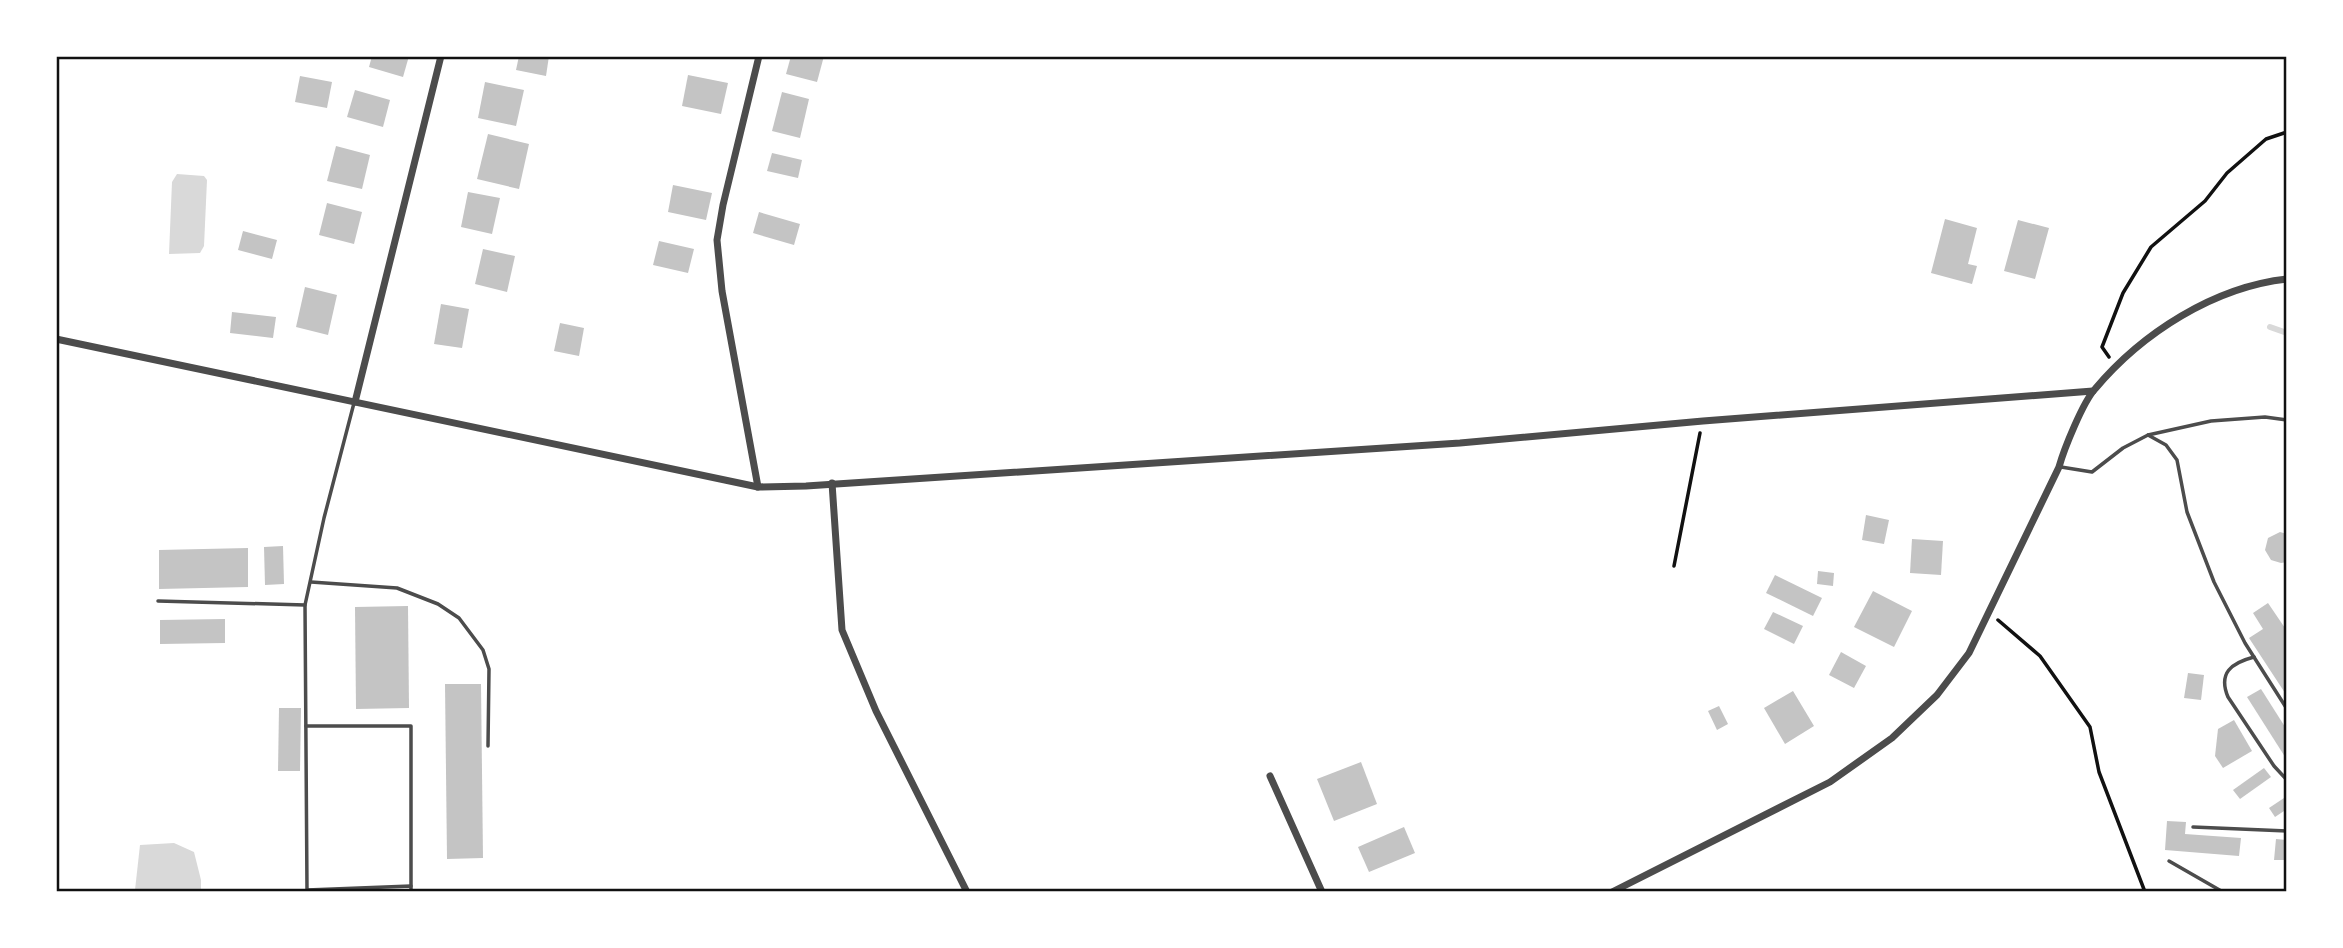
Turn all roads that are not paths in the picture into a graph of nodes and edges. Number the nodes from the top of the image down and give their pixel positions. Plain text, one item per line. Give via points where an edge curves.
1 (441, 56) edge
2 (760, 56) edge
3 (2287, 279) edge
4 (56, 339) edge
5 (2093, 391) junction
6 (355, 402) junction
7 (2287, 421) edge
8 (2148, 435) junction
9 (2059, 467) junction
10 (832, 483) junction
11 (758, 487) junction
12 (312, 582) junction
13 (158, 601) dead end
14 (305, 605) junction
15 (2254, 657) junction
16 (2287, 709) edge
17 (306, 726) junction
18 (488, 746) dead end
19 (1270, 776) dead end
20 (2287, 780) edge
21 (2193, 827) dead end
22 (2287, 831) edge
23 (2169, 861) dead end
24 (411, 886) junction
25 (411, 892) edge
26 (967, 892) edge
27 (1322, 892) edge
28 (1612, 892) edge
29 (2223, 892) edge

1 - 6 street
2 - 11 street via 717,240
3 - 5 street via 2260,282 2203,304 2137,346
4 - 6 street
5 - 9 street
5 - 10 street via 1460,443
6 - 11 street
6 - 12 lane
7 - 8 lane via 2265,417 2211,421
8 - 9 lane via 2092,472
8 - 15 lane via 2166,445 2177,460 2187,512 2205,559
9 - 28 street via 1969,653 1945,685 1892,738 1830,782
10 - 11 street
10 - 26 street via 842,631 876,711
12 - 14 lane
12 - 18 lane via 397,588 459,618 483,650 489,669
13 - 14 lane
14 - 17 lane
15 - 16 lane
15 - 20 lane via 2231,666 2224,687
17 - 24 lane via 411,726
17 - 24 lane via 307,890
19 - 27 street
21 - 22 lane
23 - 29 lane
24 - 25 lane

